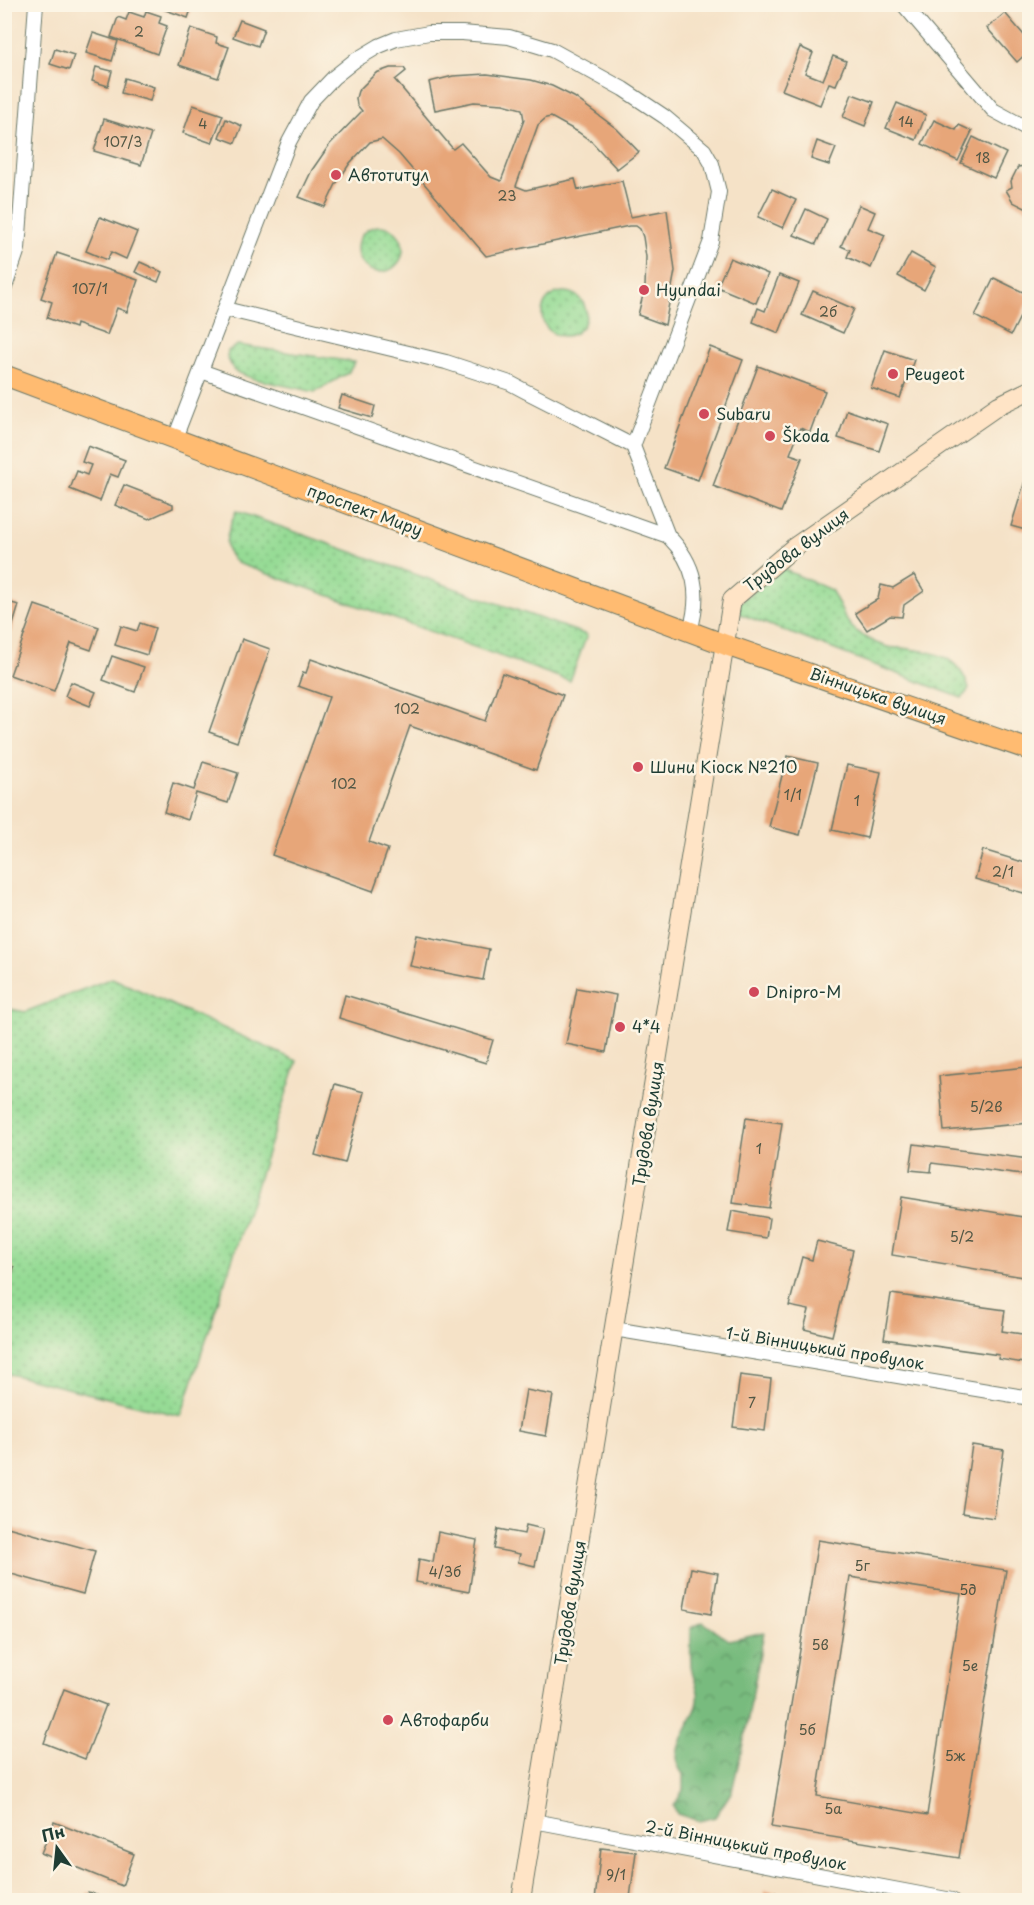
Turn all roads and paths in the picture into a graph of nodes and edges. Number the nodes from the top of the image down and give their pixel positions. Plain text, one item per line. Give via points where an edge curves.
1 (36, 4) edge
2 (903, 4) edge
3 (1029, 130) edge
4 (4, 290) edge
5 (225, 309) junction
6 (201, 371) junction
7 (4, 375) edge
8 (1029, 390) edge
9 (175, 438) junction
10 (633, 447) junction
11 (673, 541) junction
12 (690, 631) junction
13 (726, 645) junction
14 (1029, 750) edge
15 (614, 1329) junction
16 (1029, 1398) edge
17 (534, 1821) junction
18 (521, 1900) edge
19 (952, 1900) edge

1 - 4 street via 18,249
2 - 3 street via 993,110
5 - 6 street
5 - 10 street via 425,357 500,380
5 - 10 street via 289,142 311,101 354,61 396,39 429,33 509,38 552,50 623,89 673,123 704,150 719,192 711,241
6 - 9 street
6 - 11 street
7 - 9 main road, проспект Миру
8 - 13 main road, Трудова вулиця via 999,405 793,548 732,600
9 - 12 main road, проспект Миру
10 - 11 street
11 - 12 street via 694,575 696,610
12 - 13 main road, проспект Миру
13 - 14 main road, Вінницька вулиця
13 - 15 main road, Трудова вулиця
15 - 16 street, 1-й Вінницький провулок
15 - 17 main road, Трудова вулиця
17 - 18 main road, Трудова вулиця
17 - 19 street, 2-й Вінницький провулок

